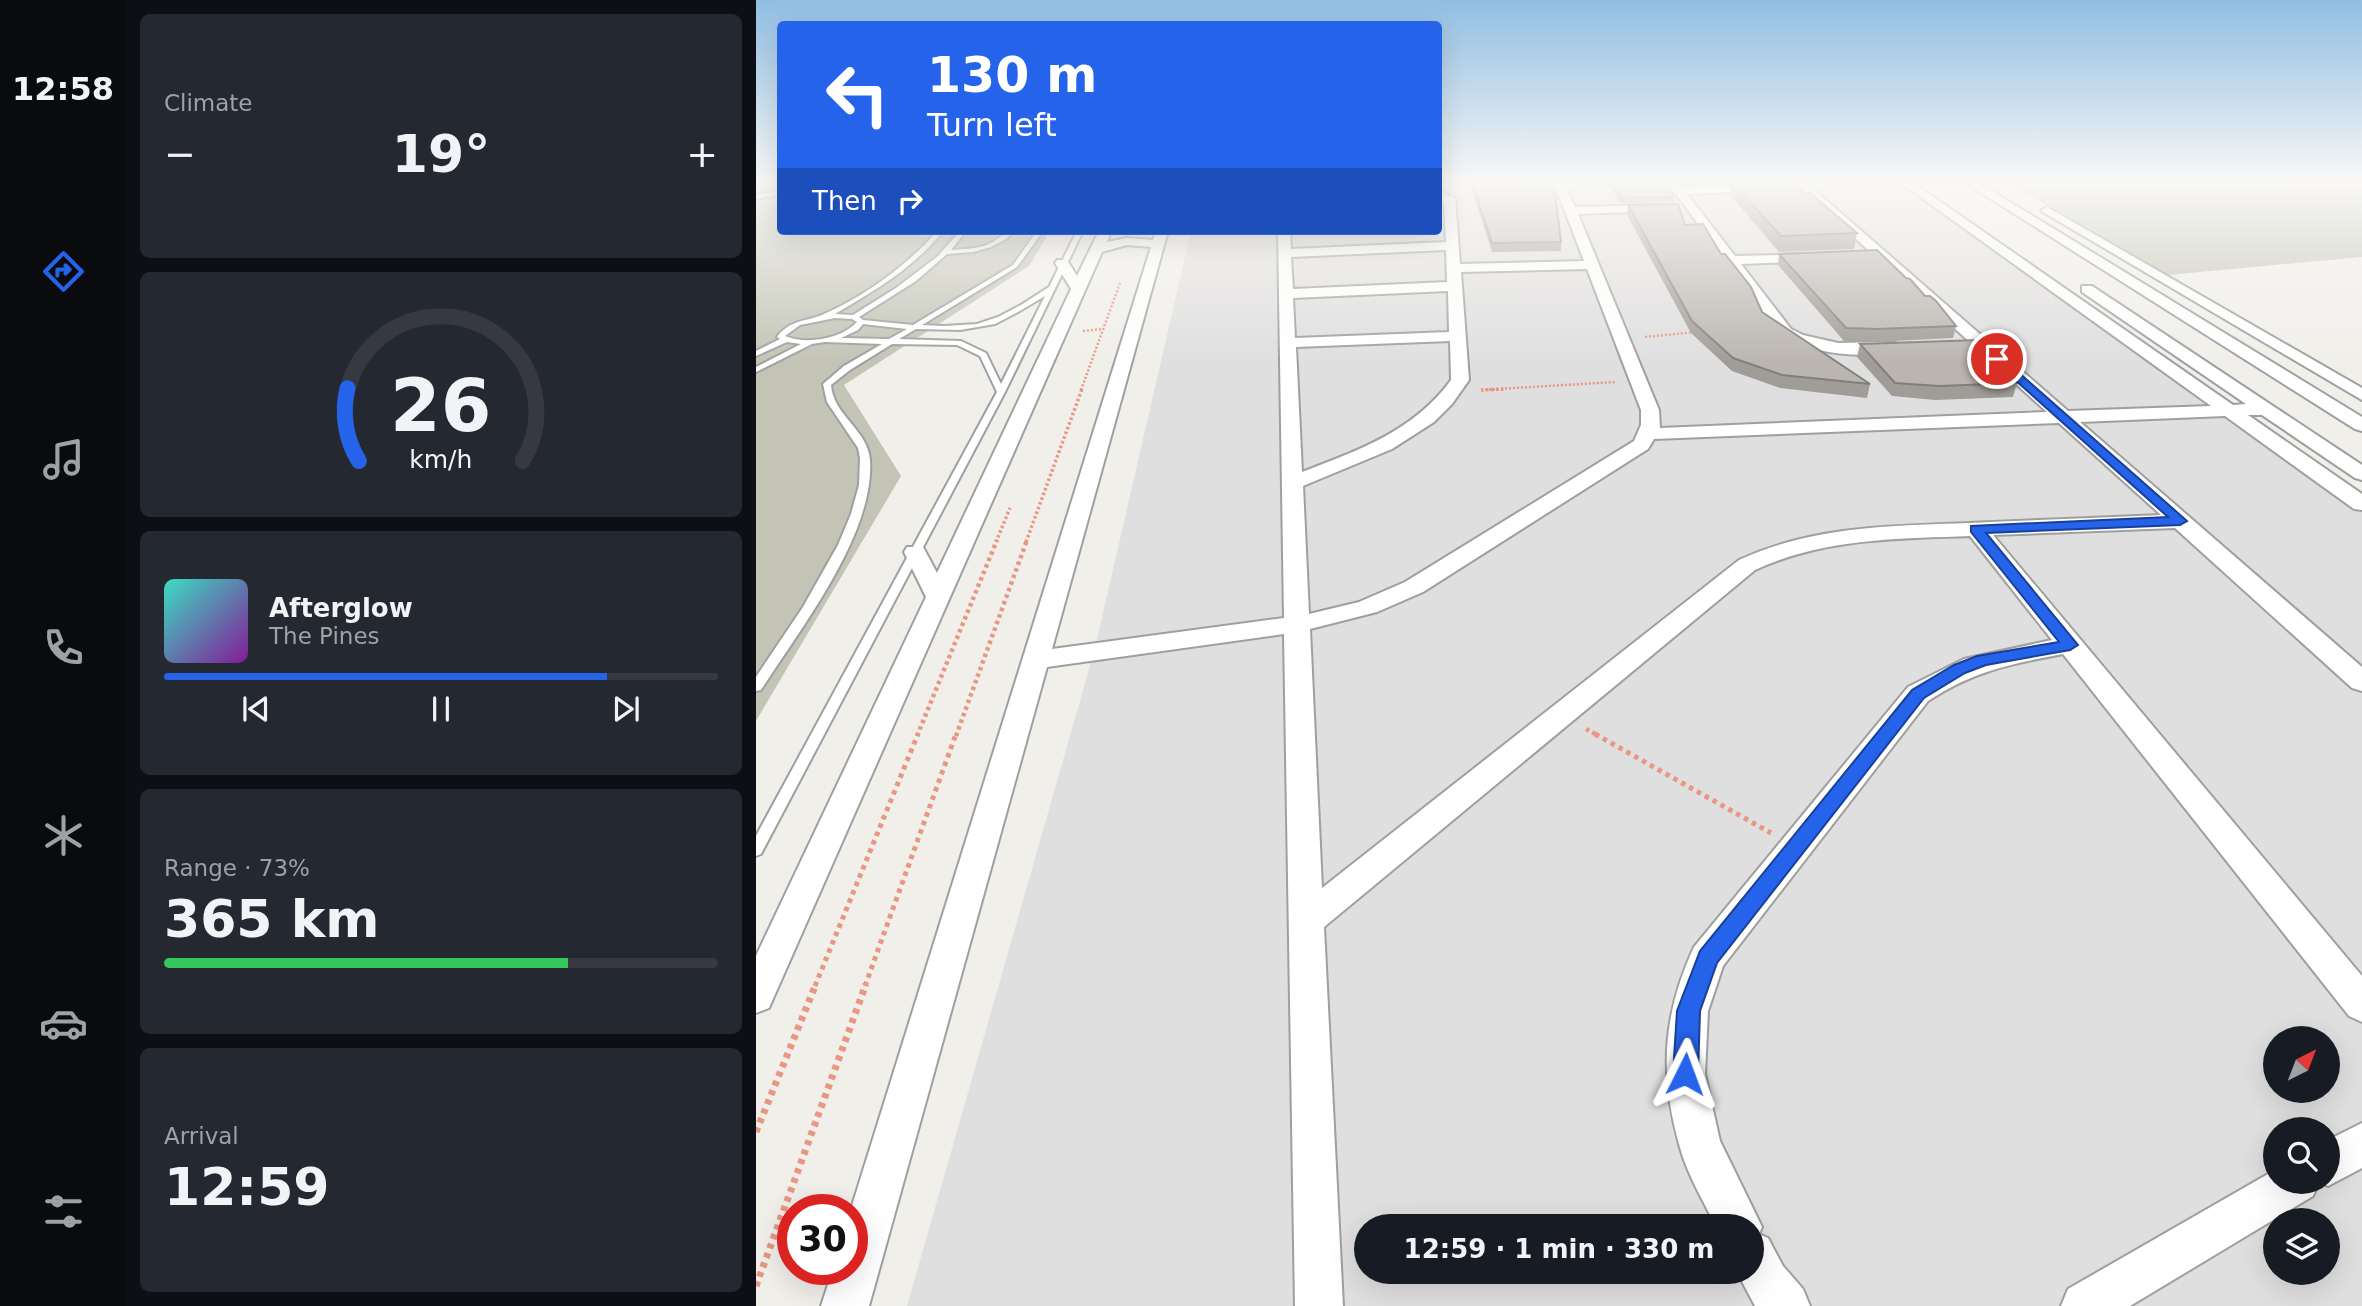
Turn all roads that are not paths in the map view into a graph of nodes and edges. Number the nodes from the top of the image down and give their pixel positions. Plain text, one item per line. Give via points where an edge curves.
1 (930, 241) edge
2 (956, 241) edge
3 (1000, 241) edge
4 (1034, 241) edge
5 (1091, 241) edge
6 (1095, 241) edge
7 (1121, 241) edge
8 (1146, 241) edge
9 (1152, 241) edge
10 (1284, 241) edge
11 (1451, 241) edge
12 (1582, 241) edge
13 (1717, 241) edge
14 (1863, 241) edge
15 (1989, 241) edge
16 (2016, 241) edge
17 (2065, 241) edge
18 (2100, 241) edge
19 (1452, 246) junction
20 (2028, 249) dead end
21 (946, 253) junction
22 (1284, 253) junction
23 (1879, 254) junction
24 (1852, 255) edge
25 (1825, 256) edge
26 (1731, 260) junction
27 (1062, 263) junction
28 (1591, 264) junction
29 (1454, 268) junction
30 (2073, 279) dead end
31 (1455, 286) junction
32 (903, 287) junction
33 (875, 288) junction
34 (1066, 288) junction
35 (1286, 294) junction
36 (824, 317) junction
37 (857, 320) junction
38 (918, 326) junction
39 (978, 326) junction
40 (1458, 336) junction
41 (785, 340) junction
42 (825, 340) junction
43 (893, 340) junction
44 (812, 341) junction
45 (1287, 343) junction
46 (958, 344) junction
47 (1980, 344) junction
48 (1954, 345) edge
49 (1914, 346) edge
50 (756, 354) edge
51 (756, 370) edge
52 (1001, 392) junction
53 (2362, 396) edge
54 (2266, 409) junction
55 (2230, 411) junction
56 (2065, 419) junction
57 (2362, 425) edge
58 (1649, 434) junction
59 (2362, 474) edge
60 (1291, 483) junction
61 (2362, 504) edge
62 (2180, 521) junction
63 (1976, 529) junction
64 (915, 552) junction
65 (938, 597) junction
66 (1295, 624) junction
67 (2070, 645) junction
68 (1036, 660) junction
69 (2362, 682) edge
70 (756, 687) edge
71 (756, 850) edge
72 (1308, 920) junction
73 (756, 996) edge
74 (2362, 1003) edge
75 (2362, 1144) edge
76 (2340, 1157) edge
77 (2276, 1194) edge
78 (1733, 1214) edge
79 (1764, 1279) edge
80 (845, 1306) edge
81 (1319, 1306) edge
82 (1786, 1306) edge
83 (2085, 1306) edge

1 - 33 lane
2 - 21 lane
3 - 21 lane via 987,248
4 - 38 lane via 1014,266
5 - 27 lane
6 - 34 street
7 - 8 street
9 - 68 street
10 - 22 street
11 - 19 street
12 - 28 street
13 - 26 street
14 - 23 street
15 - 55 street
16 - 20 street
17 - 57 street
18 - 53 street
19 - 22 street
19 - 29 street
21 - 32 lane
22 - 35 street
23 - 24 street
23 - 47 street
25 - 26 street
26 - 49 street via 1780,327 1795,339 1848,349
27 - 34 street
27 - 34 lane
28 - 29 street
28 - 58 street via 1653,422
29 - 31 street
30 - 54 street
31 - 35 street
31 - 40 street
32 - 33 lane
32 - 37 lane
33 - 36 lane
34 - 39 lane
34 - 52 lane
34 - 65 street
35 - 45 street
36 - 37 lane
36 - 41 lane via 785,330 781,337
37 - 38 lane
37 - 42 lane via 855,330
38 - 39 lane
38 - 43 lane
39 - 46 lane
40 - 45 street
40 - 60 street via 1460,380 1448,402 1384,446
41 - 44 lane
41 - 50 lane
42 - 43 lane
42 - 44 lane
43 - 46 lane
43 - 70 lane via 827,384 829,399 863,443 866,460 860,504 851,532
44 - 51 lane
45 - 60 street
46 - 52 lane via 983,355
47 - 48 street
47 - 56 street
52 - 64 lane
54 - 55 street
54 - 59 street
55 - 56 street
55 - 61 street
56 - 58 street
56 - 62 street
58 - 66 street via 1627,454 1390,601 1361,612
60 - 66 street
62 - 63 street
62 - 69 street
63 - 67 street
63 - 72 street via 1820,538 1780,548 1747,565
64 - 65 street
64 - 71 lane
65 - 73 street
66 - 68 street
66 - 72 street
67 - 74 street
67 - 78 street via 1983,660 1918,694 1707,958 1689,1011 1685,1074 1700,1145
68 - 80 street
72 - 81 street
75 - 76 street
77 - 83 street
79 - 82 street

